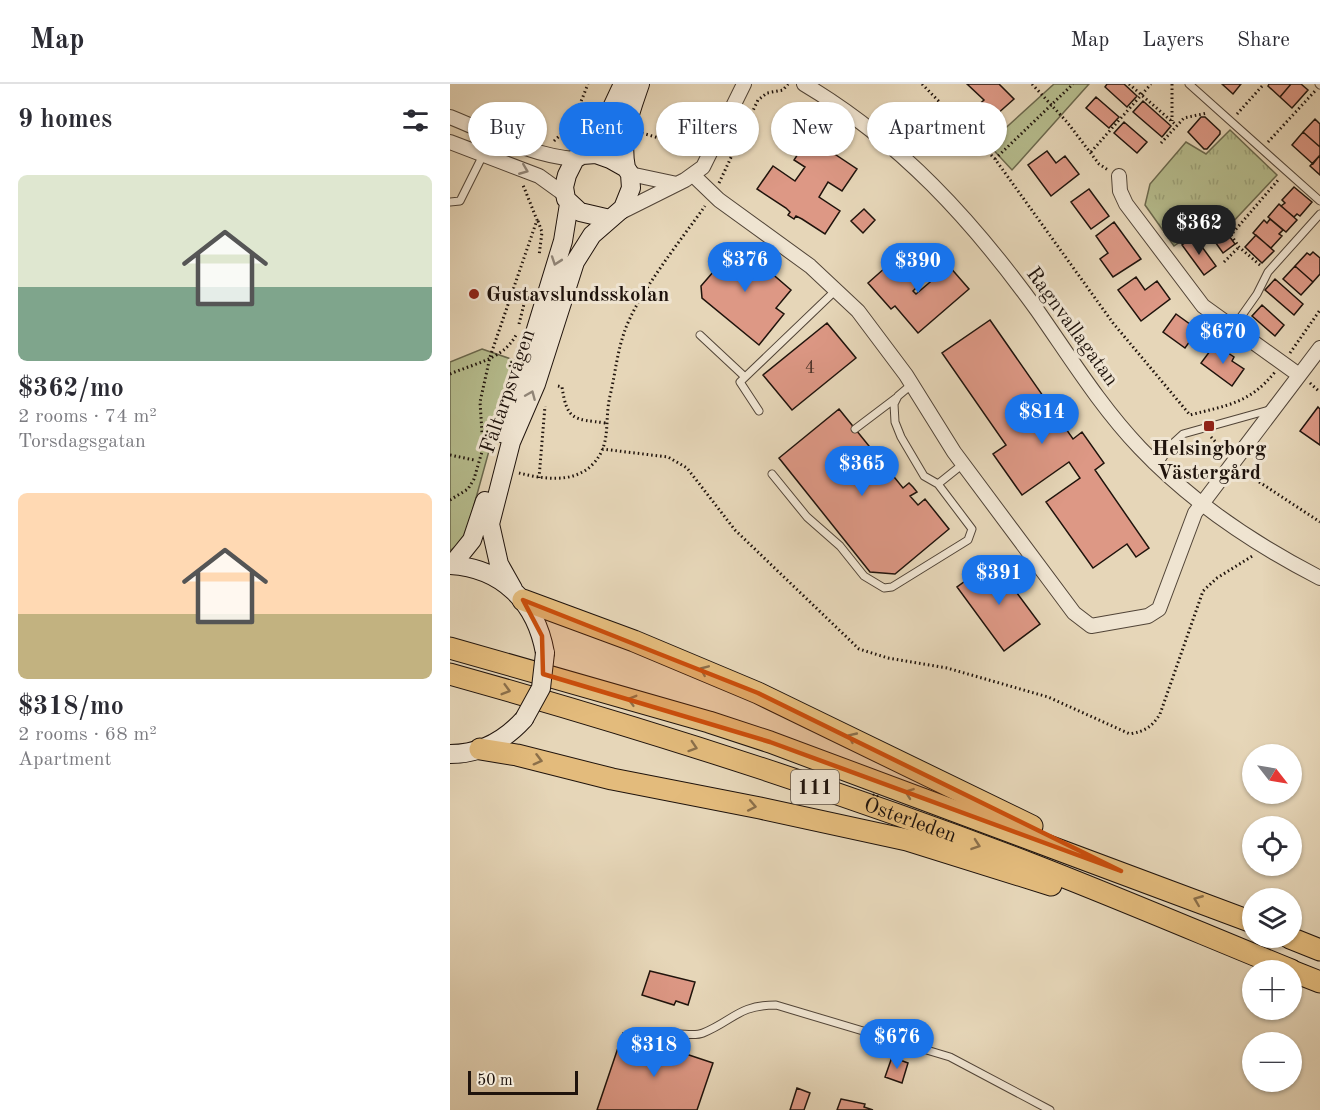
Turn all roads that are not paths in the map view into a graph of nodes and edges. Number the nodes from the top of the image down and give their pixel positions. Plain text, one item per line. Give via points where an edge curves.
1 (623, 84) edge
2 (640, 84) edge
3 (744, 84) edge
4 (804, 84) edge
5 (1189, 84) edge
6 (450, 117) edge
7 (450, 142) edge
8 (468, 149) edge
9 (483, 156) edge
10 (486, 156) edge
11 (579, 157) junction
12 (628, 171) junction
13 (693, 175) junction
14 (1119, 176) road end
15 (677, 184) junction
16 (567, 199) junction
17 (1320, 201) edge
18 (450, 202) edge
19 (1320, 214) edge
20 (614, 216) junction
21 (837, 289) junction
22 (1233, 328) junction
23 (700, 335) dead end
24 (1320, 348) edge
25 (1299, 375) junction
26 (745, 377) junction
27 (912, 385) junction
28 (898, 396) junction
29 (1274, 408) junction
30 (759, 411) dead end
31 (855, 429) dead end
32 (963, 464) junction
33 (1158, 465) junction
34 (772, 474) dead end
35 (938, 484) junction
36 (1202, 504) junction
37 (451, 565) edge
38 (1320, 578) edge
39 (518, 594) junction
40 (450, 648) edge
41 (450, 675) edge
42 (480, 749) junction
43 (450, 754) edge
44 (1121, 871) junction
45 (1242, 918) edge
46 (1172, 921) junction
47 (1302, 943) edge
48 (1320, 950) edge
49 (1265, 960) edge
50 (1302, 975) edge
51 (1320, 982) edge
52 (679, 1034) dead end
53 (1050, 1110) edge

1 - 11 main road via 594,141
2 - 12 main road via 625,127 623,148
3 - 13 street via 711,155
4 - 33 street, Ragnvallagatan via 878,134 942,192 1006,269 1114,418
5 - 17 lane
6 - 11 street via 533,151 553,157
7 - 8 street
9 - 18 lane via 466,194 460,201
10 -> 16 street via 545,179
11 - 12 main road via 603,156
11 - 16 main road via 567,175
12 - 15 street
12 - 20 main road via 630,195
13 - 15 street
13 - 21 street via 712,195
14 - 22 street via 1126,204 1203,306
15 - 20 street
16 - 20 main road via 586,215
16 -> 37 main road, Fältarpsvägen via 563,241 479,522 465,552
19 - 22 lane via 1268,272
39 -> 20 main road, Fältarpsvägen via 499,564 493,543 490,524 496,495 575,262 592,235
21 - 26 lane
21 - 27 street
22 - 25 street
23 - 26 lane
24 - 25 street
25 - 29 street
26 - 30 lane via 740,382
27 - 28 lane
27 - 32 street
28 - 31 lane
28 - 35 lane via 893,411 901,437 924,476
29 - 33 lane via 1177,438
29 - 36 street
32 - 35 lane
32 - 36 street via 1074,613 1083,622 1096,626 1148,616 1159,609 1191,522
33 - 36 street, Ragnvallagatan
34 - 35 lane via 864,576 884,588 892,587 972,534
36 - 38 street, Ragnvallagatan via 1266,549
37 - 39 main road via 485,572
39 - 42 main road, Fältarpsvägen, bridge via 537,621 544,653 540,688 524,719 504,737
44 -> 39 main road via 924,771 758,693
44 -> 40 main road, Österleden / 111 via 709,722
41 -> 46 main road, Österleden / 111 via 767,770 1029,863
42 - 43 main road
42 -> 46 main road via 907,840
45 -> 44 main road, Österleden / 111
46 - 49 main road, Österleden / 111
47 - 48 main road
50 - 51 main road, Österleden / 111
52 - 53 lane via 701,1034 736,1012 757,1005 776,1005 950,1057

